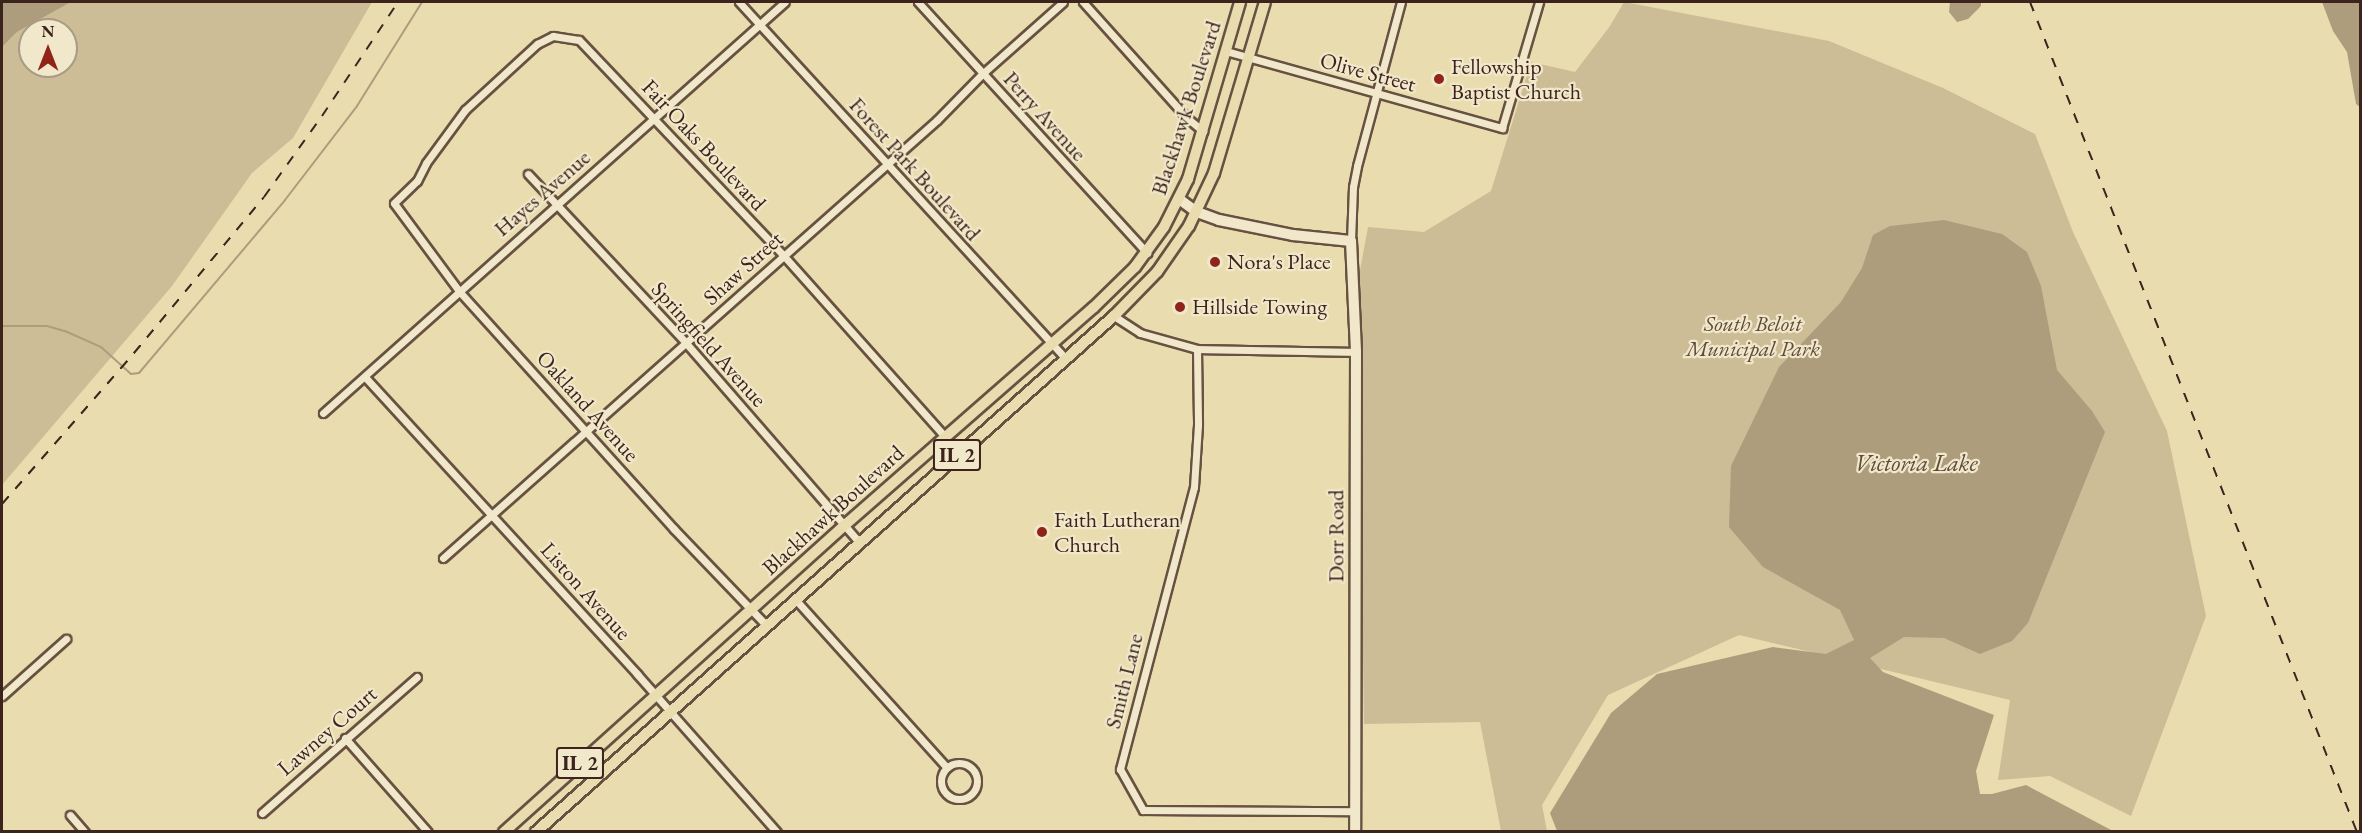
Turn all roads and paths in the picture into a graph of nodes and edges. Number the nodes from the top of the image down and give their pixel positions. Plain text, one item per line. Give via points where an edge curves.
1 (739, 2) edge
2 (785, 2) edge
3 (918, 2) edge
4 (1063, 2) edge
5 (1083, 2) edge
6 (1240, 2) edge
7 (1265, 2) edge
8 (1401, 2) edge
9 (1539, 2) edge
10 (760, 24) junction
11 (1226, 51) junction
12 (1249, 59) junction
13 (982, 74) junction
14 (1377, 94) junction
15 (654, 119) junction
16 (1203, 131) junction
17 (886, 165) junction
18 (528, 174) dead end
19 (1179, 200) junction
20 (394, 203) joint
21 (556, 204) junction
22 (1197, 212) junction
23 (1351, 241) junction
24 (1147, 254) junction
25 (784, 256) junction
26 (459, 291) junction
27 (1114, 316) junction
28 (686, 343) junction
29 (1051, 344) junction
30 (1197, 349) junction
31 (1356, 352) junction
32 (1065, 359) junction
33 (365, 377) junction
34 (323, 413) dead end
35 (586, 429) junction
36 (945, 437) junction
37 (957, 456) junction
38 (491, 514) junction
39 (845, 525) junction
40 (860, 543) junction
41 (443, 558) dead end
42 (795, 599) junction
43 (751, 610) junction
44 (766, 625) junction
45 (66, 639) dead end
46 (417, 677) dead end
47 (656, 695) junction
48 (2, 696) edge
49 (670, 711) junction
50 (345, 738) junction
51 (947, 768) junction
52 (1355, 811) junction
53 (262, 813) dead end
54 (70, 815) dead end
55 (85, 831) edge
56 (428, 831) edge
57 (504, 831) edge
58 (536, 831) edge
59 (777, 831) edge
60 (1355, 831) edge

1 - 10 street, Forest Park Boulevard
2 - 10 street, Hayes Avenue
3 - 13 street, Perry Avenue
4 - 13 street, Shaw Street
5 - 16 street
6 - 11 main road, Blackhawk Boulevard / IL 2
7 - 12 main road, Blackhawk Boulevard / IL 2
8 - 14 street
9 - 14 street, Olive Street via 1502,128
10 - 15 street, Hayes Avenue
10 - 17 street, Forest Park Boulevard
11 - 12 street, Olive Street
11 - 16 main road, Blackhawk Boulevard / IL 2
12 - 14 street, Olive Street
12 - 22 main road, Blackhawk Boulevard / IL 2 via 1220,156
13 - 17 street, Shaw Street
13 - 24 street, Perry Avenue
14 - 23 street via 1353,187
15 - 20 street, Fair Oaks Boulevard via 579,40 553,36 537,44 465,110 417,181
15 - 21 street, Hayes Avenue
15 - 25 street, Fair Oaks Boulevard
16 - 19 main road, Blackhawk Boulevard / IL 2
17 - 25 street, Shaw Street
17 - 29 street, Forest Park Boulevard
18 - 21 street, Springfield Avenue
19 - 22 street
19 - 24 main road, Blackhawk Boulevard / IL 2
20 - 26 street, Oakland Avenue
21 - 26 street, Hayes Avenue
21 - 28 street, Springfield Avenue
22 - 23 street via 1293,235
22 - 27 main road, Blackhawk Boulevard / IL 2 via 1157,272
23 - 31 street, Dorr Road
24 - 29 main road, Blackhawk Boulevard / IL 2
25 - 28 street, Shaw Street
25 - 36 street, Fair Oaks Boulevard
26 - 33 street, Hayes Avenue
26 - 35 street, Oakland Avenue
27 - 30 street via 1140,333
27 - 32 main road, Blackhawk Boulevard / IL 2
28 - 35 street, Shaw Street
28 - 39 street, Springfield Avenue
29 - 32 street, Forest Park Boulevard
29 - 36 main road, Blackhawk Boulevard / IL 2
30 - 31 street
30 - 52 street, Smith Lane via 1194,487 1120,769 1143,810
31 - 52 street, Dorr Road
32 - 37 main road, Blackhawk Boulevard / IL 2
33 - 34 street, Hayes Avenue
33 - 38 street, Liston Avenue
35 - 38 street, Shaw Street
35 - 43 street, Oakland Avenue
36 - 37 street, Fair Oaks Boulevard
36 - 39 main road, Blackhawk Boulevard / IL 2
37 - 40 main road, Blackhawk Boulevard / IL 2
38 - 41 street, Shaw Street
38 - 47 street, Liston Avenue
39 - 40 street, Springfield Avenue
39 - 43 main road, Blackhawk Boulevard / IL 2
40 - 42 main road, Blackhawk Boulevard / IL 2
42 - 44 main road, Blackhawk Boulevard / IL 2
42 - 51 street
43 - 44 street, Oakland Avenue
43 - 47 main road, Blackhawk Boulevard / IL 2
44 - 49 main road, Blackhawk Boulevard / IL 2
45 - 48 street
46 - 50 street, Lawney Court
47 - 49 street, Liston Avenue
47 - 57 main road, Blackhawk Boulevard / IL 2
49 - 58 main road, Blackhawk Boulevard / IL 2
49 - 59 street, Liston Avenue
50 - 53 street, Lawney Court
50 - 56 street
51 - 51 street via 960,763 971,767 977,784 972,794 961,799 945,793 941,782
52 - 60 street, Dorr Road
54 - 55 street

